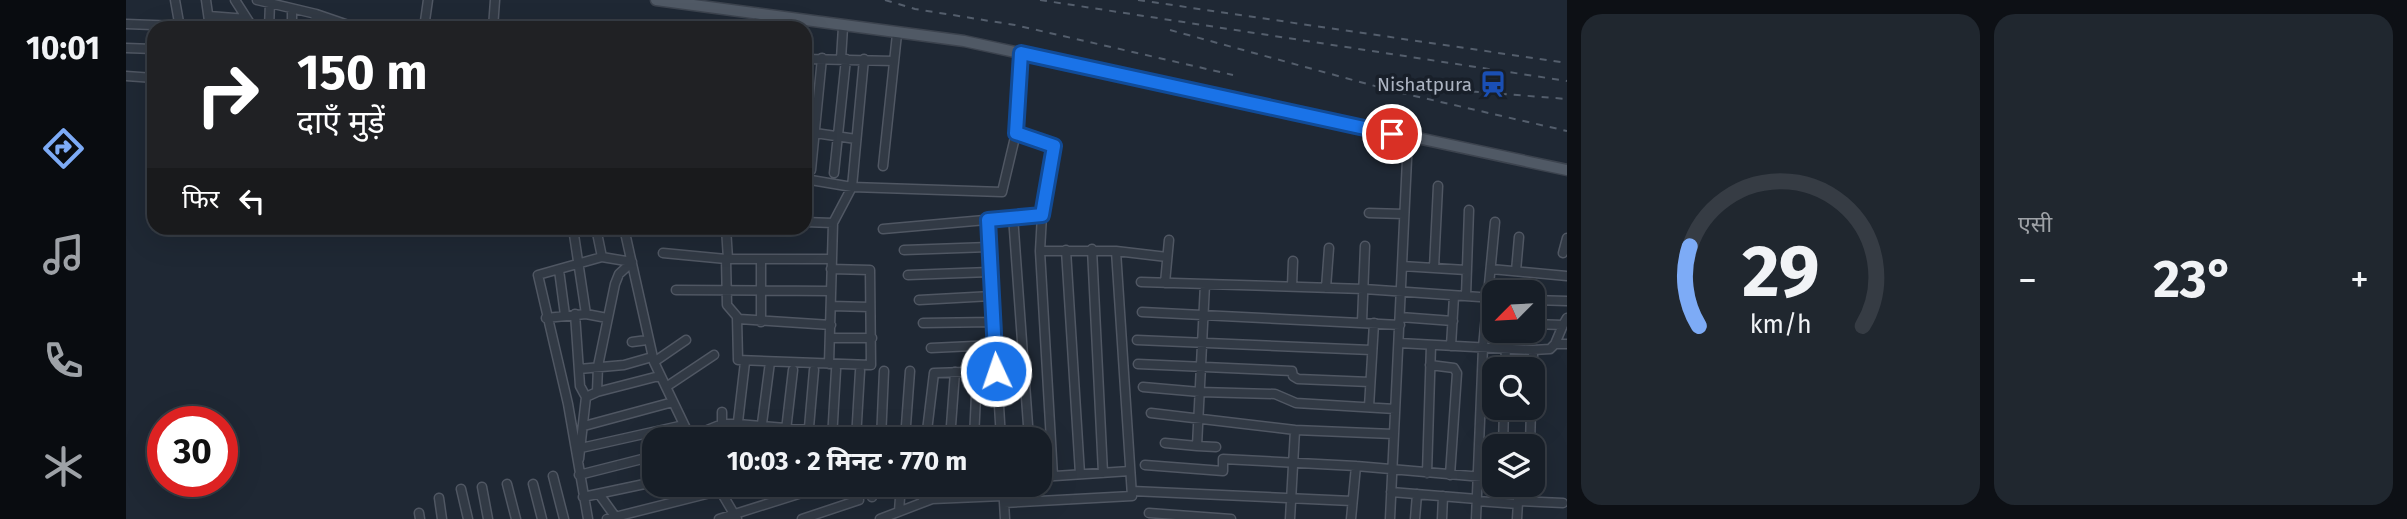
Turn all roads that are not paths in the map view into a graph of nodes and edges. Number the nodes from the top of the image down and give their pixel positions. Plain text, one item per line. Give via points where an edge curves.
1 (175, 0) edge
2 (206, 0) edge
3 (235, 0) edge
4 (257, 0) edge
5 (428, 0) edge
6 (495, 0) edge
7 (656, 0) edge
8 (270, 3) junction
9 (292, 9) junction
10 (316, 14) junction
11 (759, 14) junction
12 (209, 16) junction
13 (179, 21) edge
14 (209, 21) edge
15 (235, 21) edge
16 (245, 21) edge
17 (269, 21) edge
18 (292, 21) edge
19 (315, 21) edge
20 (331, 21) edge
21 (426, 21) edge
22 (494, 21) edge
23 (758, 21) edge
24 (804, 21) edge
25 (812, 22) edge
26 (126, 24) edge
27 (147, 25) edge
28 (843, 27) junction
29 (897, 34) junction
30 (126, 48) edge
31 (147, 50) edge
32 (1021, 53) junction
33 (821, 58) junction
34 (812, 59) edge
35 (844, 59) junction
36 (864, 59) junction
37 (894, 61) junction
38 (126, 76) edge
39 (147, 78) edge
40 (812, 126) edge
41 (1016, 133) junction
42 (812, 134) edge
43 (837, 137) junction
44 (1408, 138) junction
45 (856, 139) junction
46 (883, 166) dead end
47 (1567, 170) edge
48 (834, 173) dead end
49 (812, 180) edge
50 (1438, 186) dead end
51 (852, 187) junction
52 (1469, 210) dead end
53 (1369, 213) dead end
54 (1404, 214) junction
55 (1042, 215) junction
56 (1013, 216) junction
57 (988, 220) junction
58 (812, 222) edge
59 (1495, 222) dead end
60 (833, 223) junction
61 (883, 229) dead end
62 (574, 235) edge
63 (597, 235) edge
64 (626, 235) edge
65 (726, 235) edge
66 (1519, 237) dead end
67 (1567, 238) edge
68 (1169, 240) dead end
69 (1365, 246) dead end
70 (989, 247) junction
71 (1329, 248) dead end
72 (1092, 249) junction
73 (904, 250) dead end
74 (1066, 250) junction
75 (1040, 251) junction
76 (1116, 251) junction
77 (663, 253) dead end
78 (1563, 253) dead end
79 (602, 257) junction
80 (1167, 257) junction
81 (727, 259) junction
82 (761, 259) junction
83 (831, 259) junction
84 (1293, 261) dead end
85 (632, 262) junction
86 (578, 265) junction
87 (1402, 265) junction
88 (1434, 268) junction
89 (831, 269) junction
90 (1491, 269) junction
91 (559, 270) junction
92 (1466, 270) junction
93 (1516, 271) junction
94 (990, 272) junction
95 (908, 275) dead end
96 (1567, 276) edge
97 (1491, 280) edge
98 (1141, 282) dead end
99 (1165, 282) junction
100 (1205, 284) junction
101 (1292, 286) junction
102 (1326, 288) junction
103 (1364, 289) junction
104 (676, 290) dead end
105 (728, 290) junction
106 (761, 290) junction
107 (830, 291) junction
108 (1401, 291) junction
109 (992, 296) junction
110 (1454, 296) junction
111 (1466, 296) junction
112 (1482, 297) edge
113 (919, 300) dead end
114 (1545, 300) edge
115 (1567, 301) edge
116 (831, 306) junction
117 (870, 307) junction
118 (1142, 312) dead end
119 (575, 314) junction
120 (586, 314) junction
121 (1204, 314) junction
122 (565, 315) junction
123 (737, 317) junction
124 (546, 318) junction
125 (607, 318) junction
126 (1362, 321) junction
127 (1400, 321) junction
128 (1453, 321) junction
129 (1565, 321) edge
130 (761, 322) junction
131 (993, 322) junction
132 (923, 323) dead end
133 (1374, 323) junction
134 (1545, 323) edge
135 (831, 326) junction
136 (830, 338) junction
137 (872, 338) junction
138 (647, 340) junction
139 (686, 340) dead end
140 (1137, 340) dead end
141 (632, 342) dead end
142 (1203, 342) junction
143 (1399, 343) junction
144 (1484, 343) edge
145 (1555, 344) junction
146 (1567, 344) edge
147 (995, 345) junction
148 (1431, 345) junction
149 (1451, 346) junction
150 (1483, 347) junction
151 (931, 348) dead end
152 (1506, 348) junction
153 (1371, 350) junction
154 (1534, 350) junction
155 (714, 355) dead end
156 (1506, 357) edge
157 (1534, 357) edge
158 (653, 359) junction
159 (745, 362) junction
160 (770, 362) junction
161 (1138, 364) dead end
162 (1430, 365) junction
163 (598, 366) junction
164 (833, 367) junction
165 (579, 369) junction
166 (1202, 369) junction
167 (793, 370) dead end
168 (814, 370) dead end
169 (860, 371) dead end
170 (884, 371) dead end
171 (911, 371) dead end
172 (996, 371) junction
173 (955, 372) junction
174 (659, 376) junction
175 (1370, 382) junction
176 (666, 387) junction
177 (1143, 387) dead end
178 (597, 392) junction
179 (1200, 392) junction
180 (998, 396) junction
181 (586, 397) junction
182 (673, 402) junction
183 (1369, 407) junction
184 (1395, 409) junction
185 (722, 412) dead end
186 (1151, 413) dead end
187 (1198, 417) junction
188 (722, 424) junction
189 (738, 424) junction
190 (684, 425) joint
191 (762, 425) junction
192 (584, 426) junction
193 (715, 427) edge
194 (738, 427) edge
195 (778, 427) edge
196 (786, 427) edge
197 (809, 427) edge
198 (832, 427) edge
199 (857, 427) edge
200 (881, 427) edge
201 (906, 427) edge
202 (927, 427) edge
203 (951, 427) edge
204 (975, 427) edge
205 (1000, 427) edge
206 (1028, 427) edge
207 (1295, 430) junction
208 (1393, 434) junction
209 (1165, 443) dead end
210 (1197, 446) junction
211 (1216, 447) dead end
212 (581, 449) junction
213 (642, 458) edge
214 (1292, 464) junction
215 (1145, 466) dead end
216 (1356, 466) junction
217 (578, 470) junction
218 (1130, 471) junction
219 (1393, 471) junction
220 (1103, 473) junction
221 (1427, 473) junction
222 (1080, 474) junction
223 (1053, 475) joint
224 (1450, 475) junction
225 (553, 476) dead end
226 (1477, 476) junction
227 (1482, 477) edge
228 (507, 484) dead end
229 (533, 484) dead end
230 (642, 485) edge
231 (482, 487) dead end
232 (461, 489) dead end
233 (1132, 491) junction
234 (1391, 492) junction
235 (599, 494) junction
236 (1417, 494) junction
237 (1443, 496) junction
238 (583, 497) junction
239 (688, 497) edge
240 (724, 497) edge
241 (793, 497) edge
242 (900, 497) edge
243 (923, 497) edge
244 (946, 497) joint
245 (1518, 497) edge
246 (439, 498) dead end
247 (1004, 499) junction
248 (1291, 499) junction
249 (859, 500) dead end
250 (1477, 500) junction
251 (923, 501) junction
252 (1352, 501) junction
253 (1518, 503) junction
254 (1563, 503) dead end
255 (899, 511) junction
256 (1149, 513) dead end
257 (822, 516) edge
258 (736, 517) edge
259 (614, 518) edge
260 (442, 519) edge
261 (468, 519) edge
262 (488, 519) edge
263 (516, 519) edge
264 (542, 519) edge
265 (564, 519) edge
266 (588, 519) edge
267 (719, 519) edge
268 (802, 519) edge
269 (880, 519) edge
270 (1004, 519) edge
271 (1231, 519) edge
272 (1290, 519) edge
273 (1351, 519) edge
274 (1390, 519) edge
275 (1415, 519) edge
276 (1441, 519) edge
277 (1476, 519) edge
278 (1517, 519) edge

1 - 13 street
2 - 12 street
3 - 16 street
4 - 8 street
5 - 21 street
6 - 22 street
7 - 11 main road
8 - 9 street
8 - 17 street
9 - 10 street
9 - 18 street
10 - 19 street
10 - 20 street
11 - 23 street
11 - 24 main road
12 - 14 street
12 - 15 street
25 - 28 main road
26 - 27 street
28 - 29 main road
28 - 35 street
29 - 32 main road
29 - 37 street
30 - 31 street
32 - 41 street
32 - 44 main road
33 - 34 street
33 - 35 street
33 - 40 street
35 - 36 street
35 - 43 street
36 - 37 street
36 - 45 street
37 - 46 street
38 - 39 street
41 - 51 street via 1002,192
41 - 55 street via 1054,146
42 - 43 street
43 - 45 street
43 - 48 street
44 - 47 main road
44 - 54 street
45 - 51 street
49 - 51 street
50 - 88 street
51 - 60 street
52 - 92 street
53 - 54 street
54 - 87 street
55 - 56 street
55 - 75 street
56 - 57 street
56 - 206 street
57 - 61 street
57 - 70 street
58 - 60 street
59 - 90 street
60 - 83 street
62 - 86 street
63 - 79 street
64 - 85 street
65 - 81 street
66 - 93 street
67 - 78 street
68 - 80 street
69 - 103 street
70 - 73 street
70 - 94 street
71 - 102 street
72 - 74 street
72 - 76 street
72 - 220 street
74 - 75 street
74 - 222 street
75 - 223 street
76 - 80 street
76 - 218 street
77 - 81 street
79 - 85 street
79 - 86 street
80 - 99 street
81 - 82 street
81 - 105 street
82 - 83 street
82 - 106 street
83 - 89 street
84 - 101 street
85 - 125 street via 619,274
85 - 138 street
86 - 91 street
86 - 120 street
87 - 88 street
87 - 108 street
88 - 92 street
89 - 107 street
89 - 117 street via 870,270
90 - 93 street
90 - 97 street
91 - 122 street
91 - 124 street via 538,275
92 - 111 street
93 - 96 street
94 - 95 street
94 - 109 street
98 - 99 street
99 - 100 street
100 - 101 street
100 - 121 street
101 - 102 street
102 - 103 street
103 - 108 street
103 - 126 street
104 - 105 street
105 - 106 street
105 - 123 street via 727,305
106 - 107 street
106 - 130 street
107 - 116 street
108 - 110 street
108 - 127 street
109 - 113 street
109 - 131 street
110 - 111 street
110 - 128 street
111 - 112 street
114 - 115 street
116 - 117 street
116 - 135 street
117 - 137 street
118 - 121 street
119 - 120 street
119 - 122 street
119 - 165 street
120 - 125 street
121 - 126 street
121 - 142 street
122 - 124 street
123 - 130 street
123 - 159 street via 736,357
124 - 217 street via 568,404
125 - 163 street
126 - 133 street
127 - 128 street
127 - 133 street
127 - 143 street
128 - 149 street
129 - 134 street
129 - 145 street
130 - 135 street
131 - 132 street
131 - 147 street
133 - 153 street
135 - 136 street
136 - 137 street
136 - 164 street
137 - 164 street via 871,365
138 - 141 street
138 - 158 street
139 - 158 street
140 - 142 street
142 - 153 street
142 - 166 street
143 - 148 street
143 - 184 street
144 - 150 street
145 - 146 street
145 - 154 street
147 - 151 street
147 - 172 street
148 - 149 street
148 - 162 street
149 - 150 street
150 - 152 street
150 - 226 street
152 - 154 street
152 - 156 street
153 - 175 street
154 - 157 street
155 - 176 street
158 - 163 street
158 - 174 street
159 - 160 street
159 - 189 street
160 - 164 street
160 - 191 street
161 - 166 street
162 - 221 street
162 - 224 street via 1454,368 1457,373
163 - 165 street
163 - 178 street
164 - 198 street
165 - 181 street
166 - 175 street via 1292,371 1298,379
166 - 179 street
167 - 196 street
168 - 197 street
169 - 199 street
170 - 200 street
171 - 201 street
172 - 173 street
172 - 180 street
173 - 202 street via 933,374
173 - 203 street
174 - 176 street
174 - 178 street
175 - 183 street
176 - 182 street
177 - 179 street
178 - 181 street
179 - 183 street via 1275,394 1296,403
179 - 187 street
180 - 204 street via 976,395
180 - 205 street
181 - 192 street
182 - 190 street
182 - 192 street
183 - 184 street
184 - 208 street
185 - 188 street
186 - 187 street
187 - 207 street
187 - 210 street
188 - 189 street
188 - 193 street
189 - 191 street
189 - 194 street
190 - 212 street
191 - 195 street
192 - 212 street
207 - 208 street
207 - 214 street
208 - 219 street
209 - 210 street
210 - 211 street
212 - 217 street
213 - 217 street
214 - 215 street via 1223,459 1223,471
214 - 216 street
214 - 248 street
216 - 219 street
216 - 252 street
217 - 238 street
218 - 220 street
218 - 233 street
219 - 221 street
219 - 234 street
220 - 222 street
221 - 224 street
222 - 223 street
224 - 226 street
225 - 265 street
226 - 227 street
226 - 250 street
228 - 263 street
229 - 264 street
230 - 235 street
231 - 262 street
232 - 261 street
233 - 247 street via 1129,498
233 - 248 street
234 - 236 street
234 - 274 street
235 - 238 street
235 - 259 street
236 - 237 street
236 - 275 street
237 - 250 street
237 - 276 street
238 - 266 street
239 - 259 street
240 - 258 street
241 - 258 street
242 - 255 street
243 - 251 street
244 - 247 street
244 - 251 street
245 - 253 street
246 - 260 street
247 - 270 street
248 - 252 street
248 - 272 street
249 - 257 street
250 - 253 street
250 - 277 street
251 - 255 street
252 - 273 street
253 - 254 street
253 - 278 street
255 - 269 street
256 - 271 street
257 - 268 street
258 - 267 street

